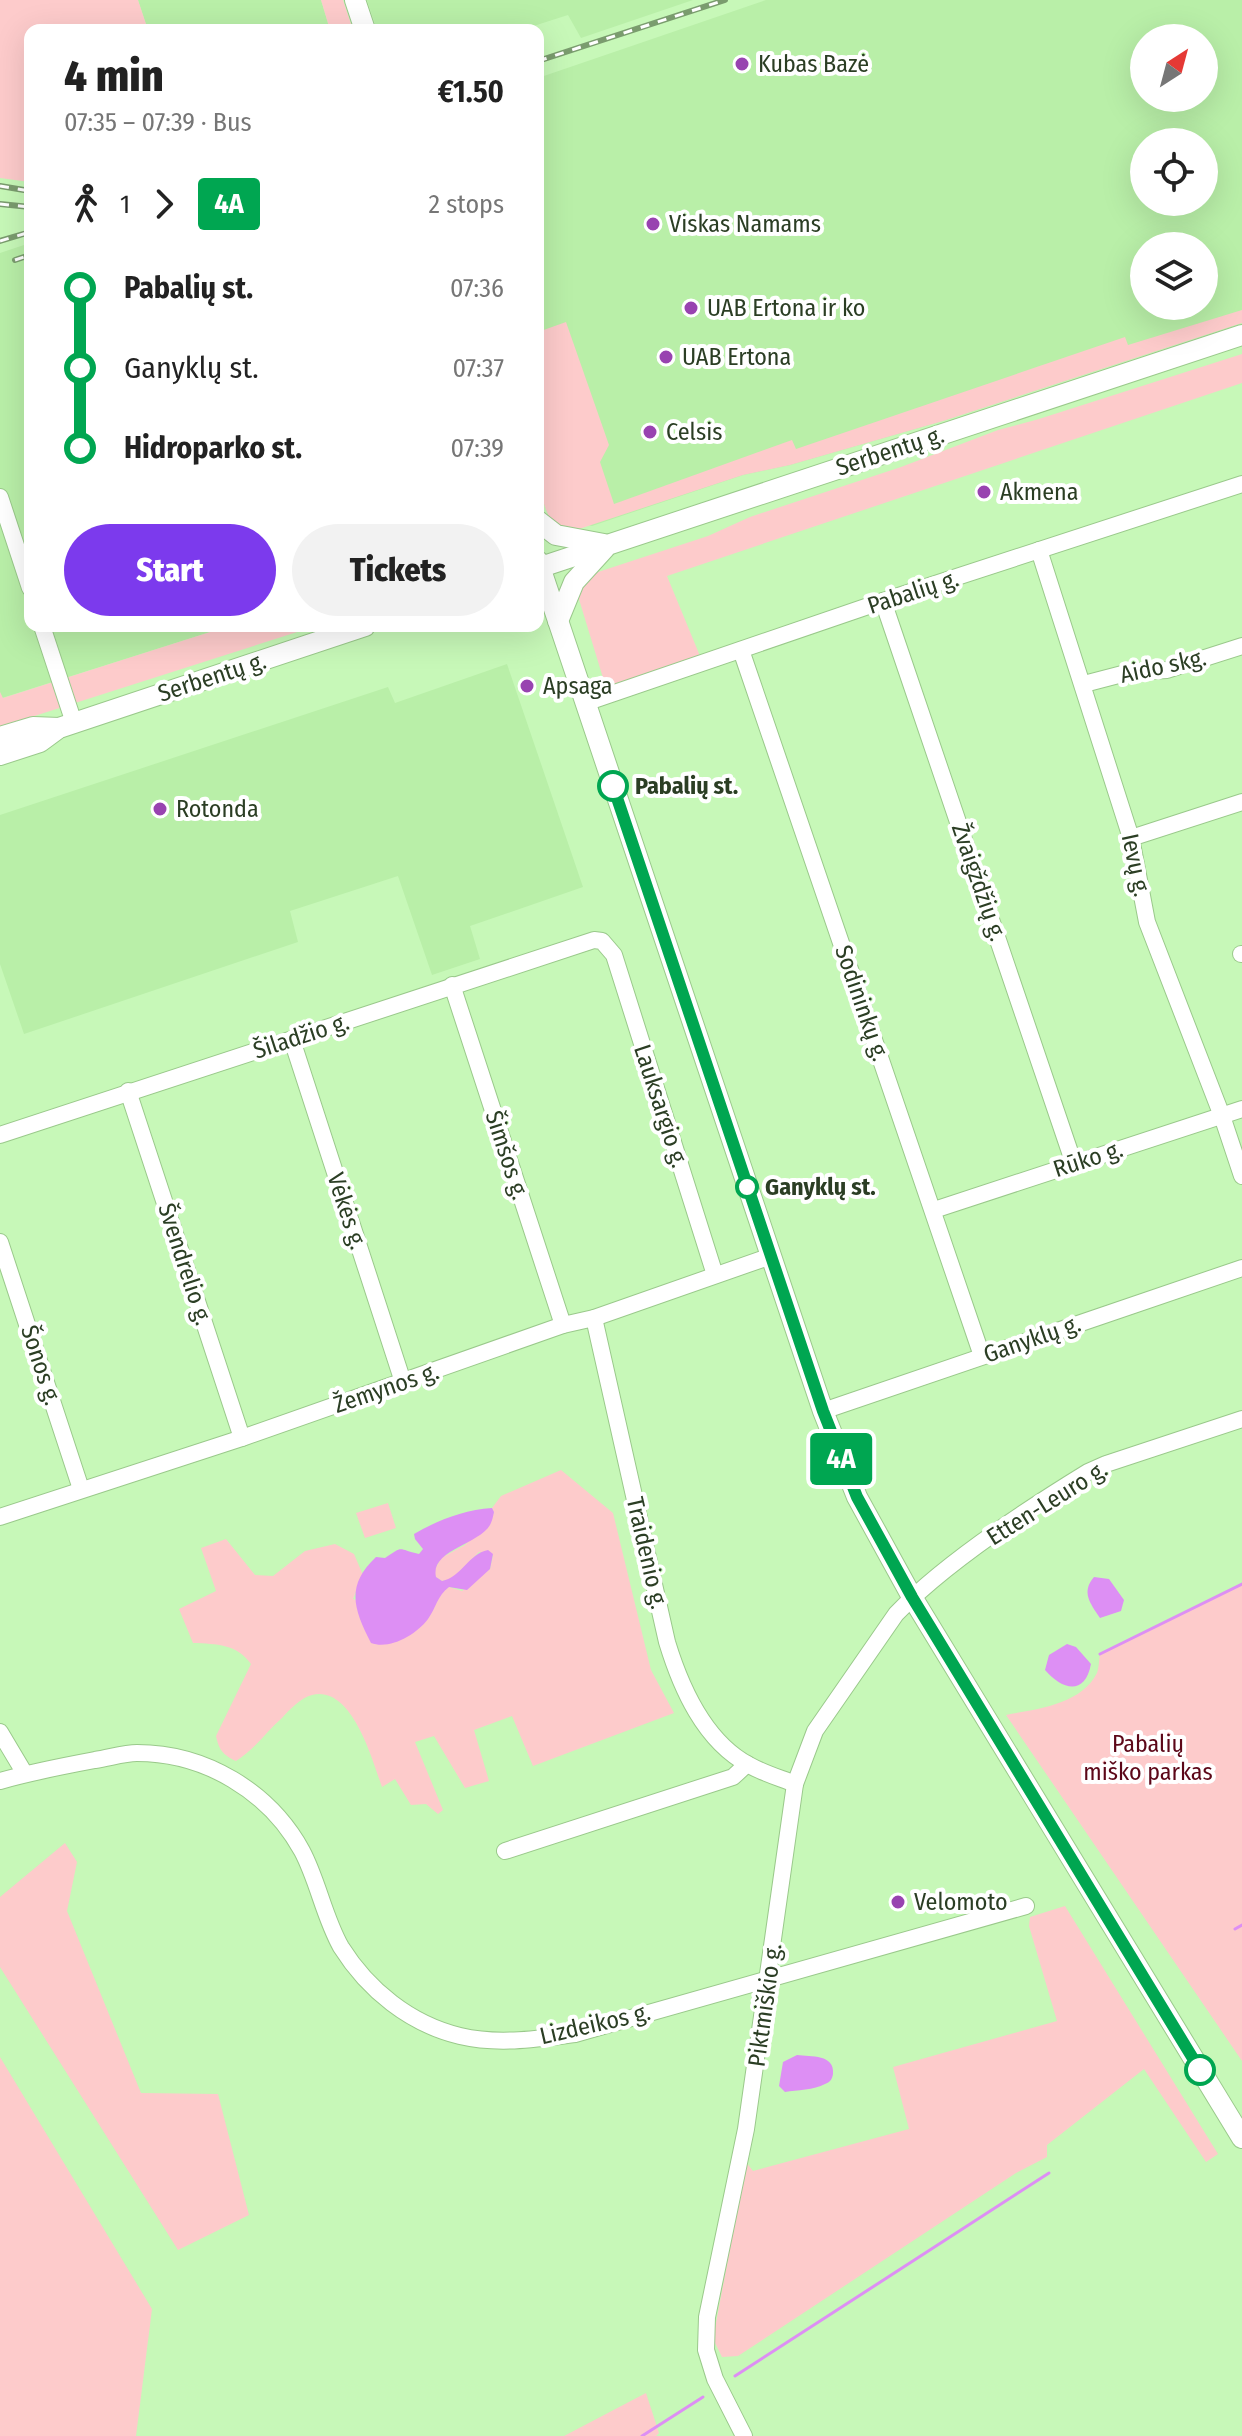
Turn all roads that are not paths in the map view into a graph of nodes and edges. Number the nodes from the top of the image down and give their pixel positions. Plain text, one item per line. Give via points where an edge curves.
1 (355, 0) edge
2 (363, 24) edge
3 (1242, 335) edge
4 (1242, 484) edge
5 (0, 497) edge
6 (544, 526) edge
7 (608, 545) junction
8 (1039, 550) junction
9 (544, 564) edge
10 (24, 570) edge
11 (544, 580) edge
12 (883, 601) junction
13 (558, 621) junction
14 (44, 632) edge
15 (347, 632) edge
16 (1242, 646) edge
17 (741, 650) junction
18 (1084, 684) junction
19 (585, 703) junction
20 (67, 726) junction
21 (0, 737) edge
22 (0, 755) edge
23 (1242, 802) edge
24 (1131, 838) junction
25 (602, 941) joint
26 (452, 985) junction
27 (292, 1040) junction
28 (128, 1091) junction
29 (1242, 1109) edge
30 (1222, 1116) junction
31 (0, 1135) edge
32 (1074, 1164) junction
33 (1242, 1176) edge
34 (934, 1210) junction
35 (0, 1242) edge
36 (771, 1256) junction
37 (1242, 1268) edge
38 (715, 1275) junction
39 (594, 1318) junction
40 (563, 1325) junction
41 (982, 1356) junction
42 (403, 1382) junction
43 (823, 1411) junction
44 (1242, 1419) edge
45 (242, 1438) junction
46 (81, 1489) junction
47 (0, 1517) edge
48 (912, 1597) junction
49 (0, 1732) edge
50 (747, 1764) junction
51 (25, 1774) junction
52 (0, 1781) edge
53 (795, 1784) junction
54 (505, 1851) dead end
55 (1026, 1906) dead end
56 (769, 1978) junction
57 (1242, 2138) edge
58 (744, 2436) edge

1 - 2 main road
3 - 7 main road, Serbentų g.
4 - 8 street, Pabalių g.
5 - 10 street
6 - 7 main road via 564,538
7 - 9 main road, Serbentų g.
7 - 13 main road via 574,582
8 - 12 street, Pabalių g.
8 - 18 street, Ievų g.
11 - 13 main road
12 - 17 street, Pabalių g.
12 - 32 street, Žvaigždžių g.
13 - 19 main road
14 - 20 street
15 - 20 main road, Serbentų g.
16 - 18 street, Aido skg. via 1167,670 1130,672
17 - 19 street, Pabalių g.
17 - 34 street, Sodininkų g.
18 - 24 street, Ievų g.
19 - 36 main road
20 - 21 main road, Serbentų g. via 33,727
20 - 22 main road, Serbentų g.
23 - 24 street
24 - 30 street, Ievų g. via 1147,922
25 - 26 street, Šiladžio g.
25 - 38 street, Lauksargio g. via 614,955
26 - 27 street, Šiladžio g.
26 - 40 street, Šimšos g.
27 - 28 street, Šiladžio g.
27 - 42 street, Vėkės g.
28 - 31 street, Šiladžio g.
28 - 45 street, Švendrelio g.
29 - 30 street, Rūko g.
30 - 32 street, Rūko g.
30 - 33 street, Ievų g.
32 - 34 street, Rūko g.
34 - 41 street, Sodininkų g.
35 - 46 street, Šonos g.
36 - 38 street, Žemynos g.
36 - 43 main road
37 - 41 street, Ganyklų g.
38 - 39 street, Žemynos g.
39 - 40 street, Žemynos g.
39 - 50 street, Traidenio g. via 678,1678 710,1730
40 - 42 street, Žemynos g.
41 - 43 street, Ganyklų g.
42 - 45 street, Žemynos g.
43 - 48 main road via 857,1497
44 - 48 street, Etten-Leuro g. via 1088,1472
45 - 46 street, Žemynos g.
46 - 47 street, Žemynos g.
48 - 53 street, Piktmiškio g. via 815,1731
48 - 57 main road
49 - 51 street
50 - 53 street, Traidenio g.
50 - 54 street via 733,1777
51 - 52 street, Lizdeikos g.
51 - 56 street, Lizdeikos g. via 135,1753 181,1758 248,1788 302,1851 341,1946 370,1983 410,2016 461,2036 527,2040 575,2034
53 - 56 street, Piktmiškio g.
55 - 56 street, Lizdeikos g.
56 - 58 street, Piktmiškio g. via 746,2129 707,2317 706,2350 715,2379

